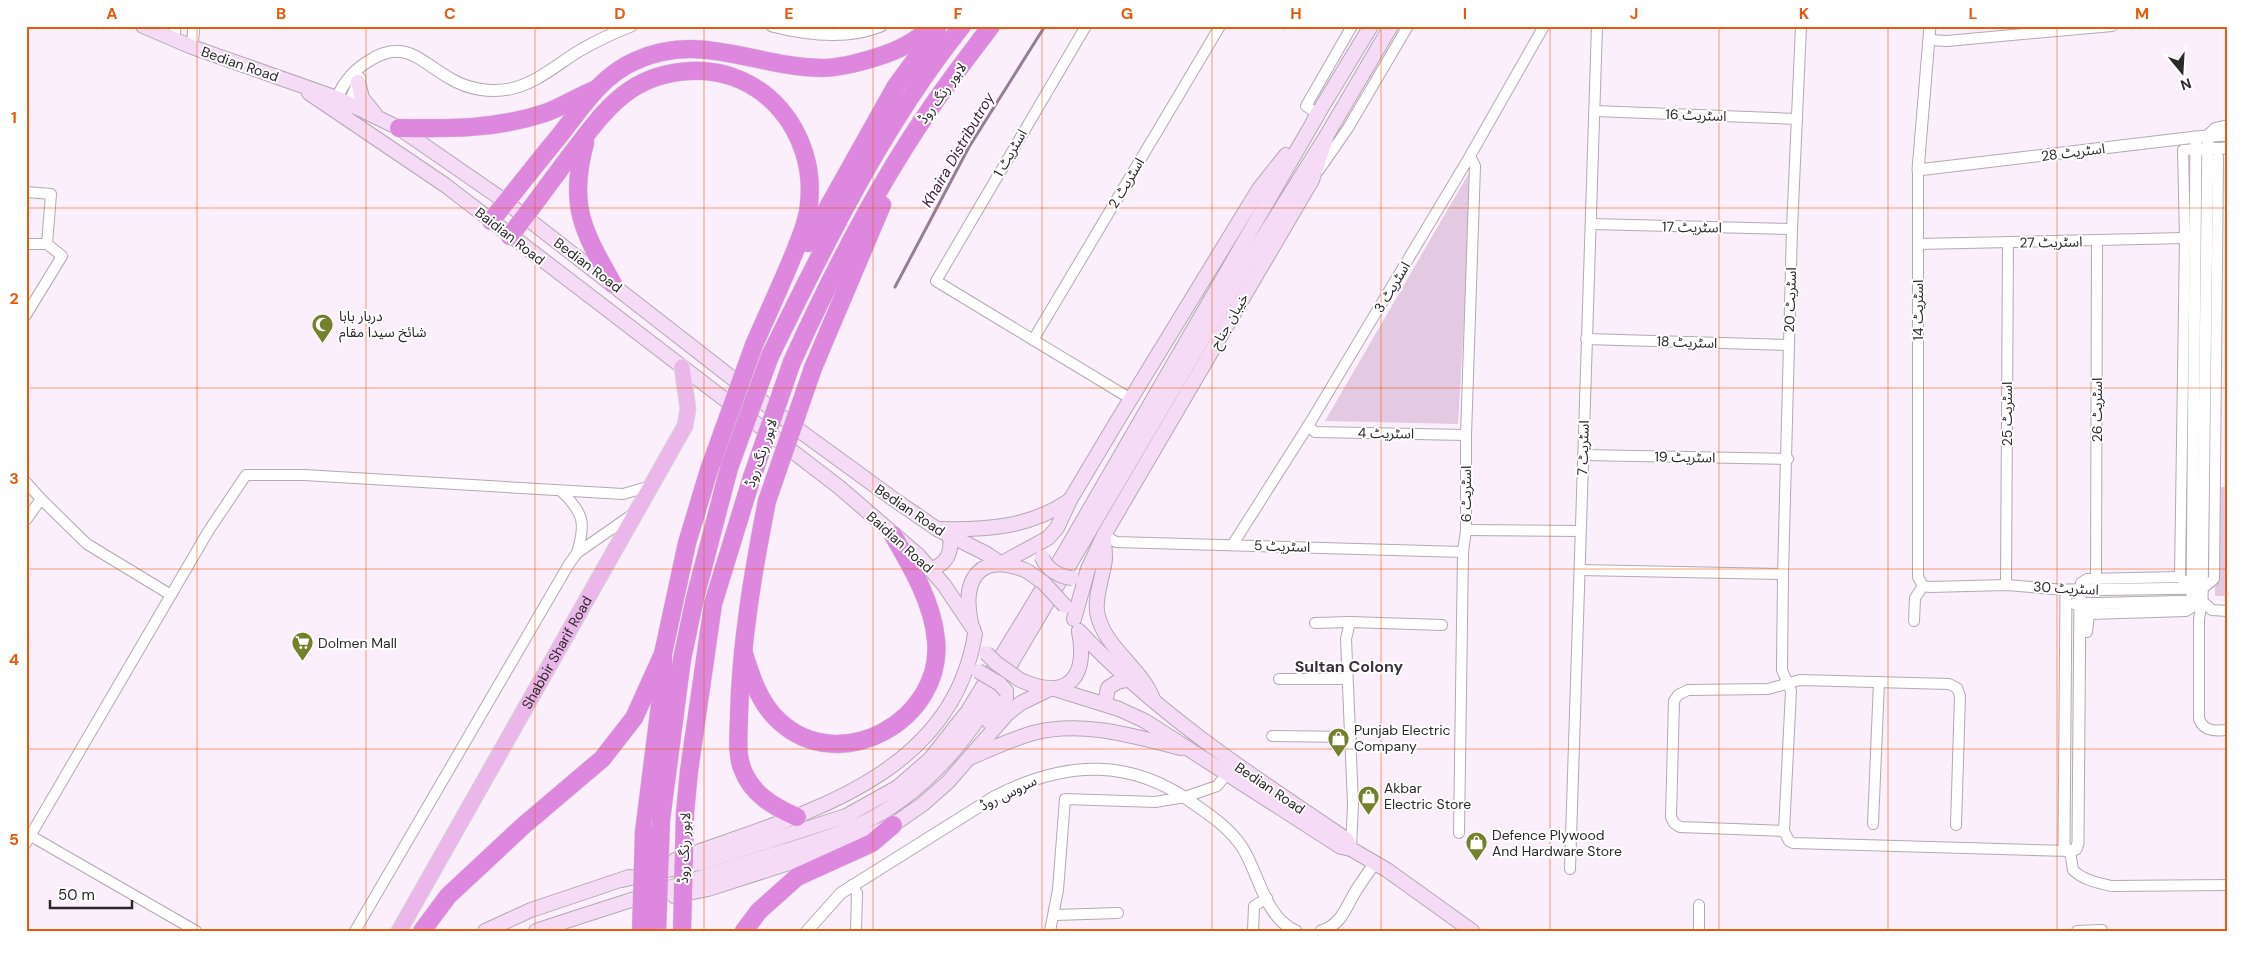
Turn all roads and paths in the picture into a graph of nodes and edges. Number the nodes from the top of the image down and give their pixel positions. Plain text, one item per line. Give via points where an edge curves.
1 (143, 26) edge
2 (194, 26) edge
3 (631, 26) edge
4 (772, 26) edge
5 (881, 26) edge
6 (932, 26) edge
7 (940, 26) edge
8 (962, 26) edge
9 (991, 26) edge
10 (1086, 26) edge
11 (1220, 26) edge
12 (1352, 26) edge
13 (1371, 26) edge
14 (1391, 26) edge
15 (1408, 26) edge
16 (1544, 26) edge
17 (1597, 26) edge
18 (1801, 26) edge
19 (1930, 26) edge
20 (2112, 26) edge
21 (2047, 29) edge
22 (175, 33) edge
23 (1930, 40) junction
24 (192, 47) junction
25 (366, 62) junction
26 (358, 82) junction
27 (594, 90) junction
28 (341, 107) junction
29 (1595, 111) junction
30 (1318, 114) junction
31 (380, 118) junction
32 (1796, 119) junction
33 (2228, 125) edge
34 (399, 128) junction
35 (588, 133) junction
36 (1327, 135) junction
37 (2228, 135) edge
38 (2202, 136) junction
39 (2183, 145) junction
40 (2228, 148) edge
41 (2202, 149) junction
42 (1470, 156) junction
43 (2223, 157) edge
44 (897, 160) junction
45 (1918, 170) junction
46 (1312, 180) junction
47 (26, 192) edge
48 (506, 202) junction
49 (524, 217) junction
50 (491, 220) junction
51 (1591, 224) junction
52 (1792, 229) junction
53 (510, 236) junction
54 (2185, 238) junction
55 (2097, 241) junction
56 (2008, 242) junction
57 (26, 244) edge
58 (47, 244) junction
59 (1918, 244) junction
60 (2217, 271) edge
61 (613, 284) junction
62 (782, 284) junction
63 (26, 315) edge
64 (1586, 339) junction
65 (1033, 340) junction
66 (1788, 345) junction
67 (682, 367) junction
68 (2211, 395) junction
69 (2228, 396) edge
70 (1131, 399) junction
71 (1308, 426) junction
72 (1466, 435) junction
73 (1583, 455) junction
74 (1788, 459) junction
75 (26, 482) edge
76 (652, 485) junction
77 (561, 491) junction
78 (41, 499) junction
79 (1070, 500) junction
80 (638, 510) junction
81 (26, 520) edge
82 (937, 529) junction
83 (1466, 530) junction
84 (1579, 531) junction
85 (893, 535) junction
86 (950, 537) junction
87 (1048, 538) junction
88 (1102, 538) junction
89 (1233, 544) junction
90 (1463, 552) junction
91 (577, 553) junction
92 (1001, 563) junction
93 (932, 569) junction
94 (1580, 570) junction
95 (1783, 574) junction
96 (2180, 576) junction
97 (2096, 579) junction
98 (2006, 585) junction
99 (1926, 586) junction
100 (2197, 588) junction
101 (2066, 590) junction
102 (2080, 590) junction
103 (171, 595) junction
104 (2197, 601) junction
105 (2067, 604) junction
106 (2080, 604) junction
107 (2228, 611) edge
108 (2089, 614) junction
109 (1914, 621) dead end
110 (1350, 622) junction
111 (1315, 623) dead end
112 (1076, 625) junction
113 (1442, 625) dead end
114 (974, 631) junction
115 (2087, 632) dead end
116 (743, 651) junction
117 (664, 654) junction
118 (1279, 679) dead end
119 (1347, 679) junction
120 (1127, 680) junction
121 (1879, 682) junction
122 (1786, 683) junction
123 (1052, 689) junction
124 (1154, 700) junction
125 (1105, 704) junction
126 (931, 728) junction
127 (2228, 730) edge
128 (1272, 736) dead end
129 (1351, 737) junction
130 (981, 744) junction
131 (1194, 751) junction
132 (970, 758) junction
133 (1231, 769) junction
134 (1185, 797) junction
135 (797, 817) junction
136 (1873, 824) dead end
137 (892, 825) junction
138 (1956, 825) dead end
139 (1784, 831) junction
140 (1460, 833) dead end
141 (28, 840) edge
142 (1351, 849) junction
143 (2070, 851) junction
144 (1376, 863) junction
145 (1570, 869) dead end
146 (474, 872) junction
147 (622, 880) junction
148 (852, 885) junction
149 (2228, 885) edge
150 (1267, 898) junction
151 (1699, 905) dead end
152 (619, 906) junction
153 (1118, 914) dead end
154 (1055, 915) junction
155 (2102, 930) edge
156 (196, 931) edge
157 (355, 931) edge
158 (399, 931) edge
159 (422, 931) edge
160 (431, 931) edge
161 (485, 931) edge
162 (536, 931) edge
163 (640, 931) edge
164 (657, 931) edge
165 (682, 931) edge
166 (744, 931) edge
167 (807, 931) edge
168 (856, 931) edge
169 (1050, 931) edge
170 (1253, 931) edge
171 (1296, 931) edge
172 (1322, 931) edge
173 (1472, 931) edge
174 (1698, 931) edge
175 (2077, 931) edge

1 - 22 main road, Bedian Road
2 - 24 street
3 - 25 street via 579,52 544,75 508,89 477,89 451,79 416,55 406,52 384,53
4 - 5 street via 827,34 850,34
6 - 27 highway via 909,44 888,54 841,67 798,66 705,48 674,50 634,61
7 - 62 highway via 896,86
8 - 164 highway, لاہور رنگ روڈ, bridge via 928,70 863,174 811,271 770,356 729,468 694,598 682,658 660,820
9 - 44 highway, لاہور رنگ روڈ
10 - 65 street, اسٹریٹ 1 via 936,281
11 - 65 street, اسٹریٹ 2
12 - 30 street via 1306,106
13 - 30 main road
14 - 36 main road, خیبان جناح
15 - 46 street via 1348,128
16 - 42 street, اسٹریٹ 3
17 - 29 street, اسٹریٹ 7
18 - 32 street, اسٹریٹ 20
19 - 23 street, اسٹریٹ 14
20 - 21 street
21 - 23 street via 1947,41
22 - 24 main road, Bedian Road
23 - 45 street, اسٹریٹ 14
24 - 28 main road, Bedian Road via 297,84
25 - 26 street
25 - 28 street via 350,75
26 - 28 street
26 - 31 main road via 362,98
27 - 34 highway via 544,113 509,123 470,128
27 - 48 highway
28 - 31 main road, Bedian Road
28 - 50 main road, Baidian Road
29 - 32 street, اسٹریٹ 16
29 - 51 street, اسٹریٹ 7
30 - 70 main road via 1259,189
30 - 147 main road via 1057,566 968,711 936,752 898,787 846,816 700,863
31 - 34 main road, Bedian Road
32 - 52 street, اسٹریٹ 20
33 - 38 street
34 - 48 main road, Bedian Road
35 - 49 highway
35 - 61 highway via 577,184 580,217 589,241
35 - 62 highway via 630,90 662,75 706,70 747,82 762,92 777,104 798,134 810,182 806,221
36 - 46 main road, خیبان جناح
36 - 152 main road via 1254,252 980,716 945,762 898,802 853,828
37 - 38 street, اسٹریٹ 28
38 - 39 street, اسٹریٹ 28
38 - 41 street
39 - 41 street
39 - 45 street, اسٹریٹ 28
39 - 54 street
40 - 41 street
41 - 43 street
41 - 60 street
41 - 100 street
42 - 71 street, اسٹریٹ 3
42 - 72 street, اسٹریٹ 6 via 1476,166
43 - 60 street
44 - 116 highway, bridge via 877,221 813,368 767,501 753,572
44 - 165 highway, لاہور رنگ روڈ, bridge via 792,362 713,604 685,813
45 - 59 street, اسٹریٹ 14
46 - 88 main road, خیبان جناح
47 - 58 street via 51,194
48 - 49 main road, Bedian Road
48 - 50 highway
49 - 53 highway
49 - 61 main road, Bedian Road
50 - 53 main road, Baidian Road
51 - 52 street, اسٹریٹ 17
51 - 64 street, اسٹریٹ 7
52 - 66 street, اسٹریٹ 20
53 - 67 main road, Baidian Road
54 - 55 street, اسٹریٹ 27
54 - 96 street
55 - 56 street, اسٹریٹ 27
55 - 97 street, اسٹریٹ 26
56 - 59 street, اسٹریٹ 27
56 - 98 street, اسٹریٹ 25
57 - 58 street
58 - 63 street via 62,256
59 - 99 street, اسٹریٹ 14 via 1917,572
60 - 68 street
61 - 82 main road, Bedian Road via 800,431
62 - 117 highway, bridge via 754,345 709,470 688,544
64 - 66 street, اسٹریٹ 18
64 - 73 street, اسٹریٹ 7
65 - 70 street
66 - 74 street, اسٹریٹ 20
67 - 76 main road, Shabbir Sharif Road via 688,409 686,426
67 - 85 main road, Baidian Road via 839,487
68 - 69 street
68 - 100 street
70 - 79 main road
71 - 72 street, اسٹریٹ 4 via 1315,432
71 - 89 street, اسٹریٹ 3
72 - 83 street, اسٹریٹ 6
73 - 74 street, اسٹریٹ 19
73 - 84 street, اسٹریٹ 7
74 - 95 street, اسٹریٹ 20
75 - 78 street
76 - 77 street via 623,494
76 - 80 main road, Shabbir Sharif Road
77 - 91 street via 576,506 582,520 584,528
77 - 103 street via 304,475 246,475
78 - 81 street
78 - 103 street via 87,544
79 - 82 main road via 1056,510 1004,527
79 - 87 main road via 1062,519
80 - 91 street
80 - 158 main road, Shabbir Sharif Road
82 - 86 main road, Bedian Road
83 - 84 street
83 - 90 street, اسٹریٹ 6
84 - 94 street, اسٹریٹ 7
85 - 93 main road, Baidian Road
85 - 116 highway via 923,594 936,638 936,664 932,677 919,704 906,718 893,727 859,740 830,743 806,738 780,722 768,708 751,676
86 - 92 main road, Bedian Road
86 - 93 main road via 952,547 949,556
87 - 88 main road, bridge via 1042,557 1044,563 1055,572 1072,578 1080,573 1092,545
87 - 92 main road
88 - 89 street, اسٹریٹ 5 via 1116,542
88 - 112 main road, خیبان جناح via 1088,569
88 - 124 main road via 1105,560 1097,599 1099,618 1109,638 1148,687
89 - 90 street, اسٹریٹ 5
90 - 140 street, اسٹریٹ 6
91 - 157 street
92 - 112 main road, bridge via 1027,572 1044,583 1066,606
92 - 114 main road via 981,571 970,583 968,605
93 - 114 main road, Baidian Road
94 - 95 street
94 - 145 street, اسٹریٹ 7
95 - 122 street, اسٹریٹ 20 via 1782,670
96 - 97 street
96 - 100 street
97 - 102 street via 2081,583
98 - 99 street, اسٹریٹ 30
98 - 101 street, اسٹریٹ 30
99 - 109 street via 1915,598
100 - 102 street, اسٹریٹ 30
100 - 104 street
101 - 102 street, اسٹریٹ 30
101 - 105 street
102 - 106 street
103 - 141 street
104 - 106 street, اسٹریٹ 30
104 - 107 street via 2212,610
104 - 108 street via 2186,611
104 - 127 street via 2199,719 2208,730
105 - 106 street, اسٹریٹ 30
105 - 143 street via 2064,844
106 - 108 street
106 - 143 street via 2078,843 2076,849
108 - 115 street
110 - 111 street
110 - 113 street
110 - 119 street via 1346,639
112 - 120 main road, Bedian Road
112 - 123 main road via 1082,652 1080,667 1072,679
114 - 123 main road, bridge via 986,653 1002,668 1020,680
114 - 126 main road via 968,669 954,699
116 - 135 highway via 739,732 742,770 768,802
117 - 146 highway via 634,718 602,759
117 - 163 highway, bridge via 644,832
118 - 119 street
119 - 129 street
120 - 124 main road, Bedian Road
120 - 125 main road via 1108,688
121 - 122 street via 1800,680
121 - 136 street
121 - 138 street via 1949,684 1957,688 1960,696
122 - 139 street, اسٹریٹ 20 via 1791,691
122 - 139 street via 1768,689 1688,690 1678,695 1674,702 1671,817 1680,827
123 - 125 main road
123 - 130 main road via 1011,710
124 - 133 main road, Bedian Road
125 - 131 main road via 1145,721
126 - 130 main road, bridge via 939,727 978,671 1006,691 1006,698 984,729
126 - 135 main road via 908,753 878,777 848,795
128 - 129 street
129 - 142 street
130 - 132 main road
131 - 132 main road via 1117,732 1084,728 1056,729 1015,739
131 - 133 main road
132 - 137 main road via 933,795
133 - 134 street via 1217,786
133 - 142 main road, Bedian Road via 1346,839
134 - 148 street, سروس روڈ via 1153,779 1117,770 1081,769 1047,775 994,797
134 - 150 street, سروس روڈ via 1235,838
134 - 154 street via 1155,802 1065,799
135 - 147 main road
137 - 152 main road via 845,845 708,889
137 - 166 highway via 872,844 797,877 759,911
139 - 143 street via 1793,843
141 - 156 street
142 - 144 main road, Bedian Road
143 - 149 street via 2073,870 2098,883 2112,886
144 - 172 street via 1356,890 1342,918
144 - 173 main road, Bedian Road
146 - 159 highway via 448,896
146 - 160 highway
147 - 161 main road via 531,910
148 - 167 street, سروس روڈ via 828,905
148 - 168 street via 857,893
150 - 170 street via 1254,906
150 - 171 street, سروس روڈ via 1279,920
151 - 174 street
152 - 162 main road
153 - 154 street
154 - 169 street
155 - 175 street

